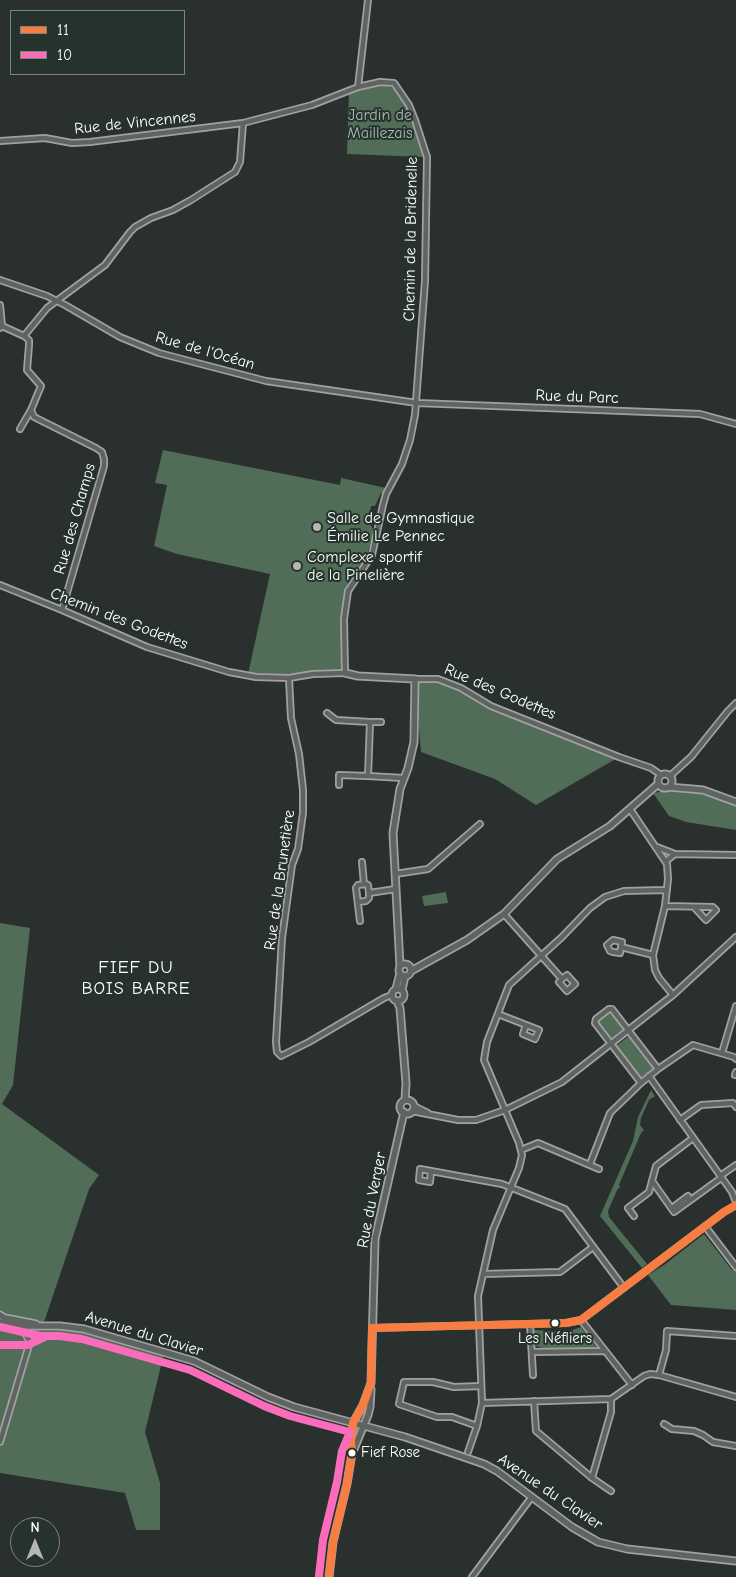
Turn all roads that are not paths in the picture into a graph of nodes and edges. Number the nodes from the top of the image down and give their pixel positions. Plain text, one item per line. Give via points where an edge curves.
1 (368, 0) edge
2 (394, 82) joint
3 (358, 87) junction
4 (244, 123) junction
5 (0, 140) edge
6 (0, 280) edge
7 (57, 301) junction
8 (0, 305) edge
9 (1, 327) edge
10 (24, 336) junction
11 (417, 403) junction
12 (31, 410) junction
13 (736, 424) edge
14 (20, 429) dead end
15 (0, 585) edge
16 (62, 610) junction
17 (345, 673) junction
18 (290, 678) junction
19 (415, 679) junction
20 (736, 703) edge
21 (327, 713) dead end
22 (370, 722) junction
23 (382, 722) dead end
24 (661, 775) junction
25 (368, 776) junction
26 (403, 778) junction
27 (670, 782) junction
28 (339, 785) dead end
29 (659, 785) junction
30 (736, 802) edge
31 (630, 810) junction
32 (480, 824) dead end
33 (656, 846) junction
34 (674, 854) junction
35 (736, 855) edge
36 (666, 861) junction
37 (362, 862) dead end
38 (395, 874) junction
39 (364, 884) junction
40 (396, 889) junction
41 (667, 890) junction
42 (369, 893) junction
43 (358, 902) junction
44 (665, 906) junction
45 (694, 907) junction
46 (504, 914) junction
47 (360, 921) dead end
48 (736, 938) edge
49 (621, 947) dead end
50 (653, 954) junction
51 (542, 956) junction
52 (406, 966) junction
53 (402, 974) junction
54 (562, 979) dead end
55 (399, 989) junction
56 (392, 995) junction
57 (673, 995) junction
58 (400, 1000) junction
59 (736, 1006) edge
60 (498, 1014) junction
61 (526, 1025) dead end
62 (629, 1031) junction
63 (611, 1045) junction
64 (722, 1053) junction
65 (736, 1058) edge
66 (658, 1068) junction
67 (649, 1076) junction
68 (641, 1083) junction
69 (736, 1107) edge
70 (409, 1108) junction
71 (505, 1110) junction
72 (680, 1120) junction
73 (693, 1138) junction
74 (521, 1150) junction
75 (590, 1164) junction
76 (414, 1165) dead end
77 (736, 1165) edge
78 (420, 1169) junction
79 (599, 1169) dead end
80 (431, 1171) junction
81 (720, 1177) junction
82 (652, 1181) junction
83 (510, 1187) junction
84 (656, 1187) junction
85 (649, 1192) junction
86 (736, 1203) edge
87 (634, 1216) dead end
88 (705, 1226) junction
89 (593, 1248) junction
90 (736, 1267) edge
91 (483, 1274) junction
92 (624, 1288) junction
93 (0, 1319) edge
94 (581, 1320) junction
95 (530, 1324) junction
96 (479, 1325) junction
97 (41, 1326) junction
98 (372, 1328) junction
99 (26, 1335) dead end
100 (736, 1336) edge
101 (604, 1351) junction
102 (532, 1352) junction
103 (533, 1375) dead end
104 (659, 1375) junction
105 (371, 1383) junction
106 (632, 1385) junction
107 (481, 1386) junction
108 (736, 1397) edge
109 (611, 1399) junction
110 (534, 1401) junction
111 (482, 1403) junction
112 (353, 1423) junction
113 (664, 1424) dead end
114 (364, 1425) junction
115 (477, 1426) junction
116 (0, 1442) edge
117 (736, 1446) edge
118 (468, 1452) dead end
119 (352, 1453) junction
120 (592, 1478) junction
121 (612, 1491) dead end
122 (531, 1498) junction
123 (736, 1562) edge
124 (329, 1577) edge
125 (472, 1577) edge

1 - 3 street
2 - 3 street, Rue de Vincennes
2 - 11 street, Chemin de la Bridenelle via 416,120 427,157 425,281
3 - 4 street, Rue de Vincennes via 312,105
4 - 5 street, Rue de Vincennes via 90,142 72,143 45,138
4 - 7 street via 240,162 235,172 173,210 135,227 105,265
6 - 7 street, Rue de l'Océan
7 - 10 street
7 - 11 street, Rue de l'Océan via 120,337 159,354 266,381
8 - 9 street
9 - 10 street
10 - 12 street via 29,345 27,370 41,386
11 - 13 street, Rue du Parc via 700,414
11 - 17 street, Chemin de la Bridenelle via 402,464 386,494 372,555 348,591 344,619
12 - 14 street
12 - 16 street, Rue des Champs via 34,418 96,448 104,459
15 - 16 street, Chemin des Godettes
16 - 18 street, Chemin des Godettes via 146,646 229,672
17 - 18 street, Rue des Godettes
17 - 19 street, Rue des Godettes
18 - 56 street, Rue de la Brunetière via 291,718 299,754 303,813 282,938 276,1042 280,1056
19 - 24 street, Rue des Godettes via 438,679 491,706 652,768
19 - 26 street via 414,742
20 - 27 street
21 - 22 street via 336,720
22 - 23 street
22 - 25 street
24 - 27 street via 666,774
24 - 29 street
25 - 26 street
25 - 28 street via 339,775
26 - 38 street via 392,833
27 - 29 street via 665,789
27 - 30 street
29 - 31 street
31 - 33 street
31 - 46 street via 557,859
32 - 38 street via 428,869
33 - 34 street
33 - 36 street
34 - 35 street
34 - 36 street
36 - 41 street
37 - 39 street
38 - 40 street
39 - 42 street via 368,885
39 - 43 street via 356,888
40 - 42 street
40 - 52 street via 400,957
41 - 44 street
41 - 51 street via 624,890 605,897
42 - 43 street via 366,901
43 - 47 street
44 - 45 street
44 - 50 street
45 - 45 street via 713,907 716,910 706,920
46 - 51 street
46 - 52 street via 423,965
48 - 57 street
49 - 50 street
50 - 57 street via 655,970
51 - 54 street
51 - 60 street via 509,985
52 - 53 street
52 - 53 street via 409,974
53 - 55 street
55 - 56 street
55 - 58 street via 404,994
56 - 58 street
57 - 62 street
58 - 70 street, Rue du Verger
59 - 64 street
60 - 61 street
60 - 71 street via 486,1042 484,1060
62 - 63 street
62 - 63 street via 612,1010 596,1018 595,1024
62 - 66 street
63 - 68 street
63 - 71 street via 562,1082
64 - 65 street
64 - 66 street via 693,1045
66 - 67 street
67 - 68 street
67 - 72 street
68 - 75 street via 610,1113
69 - 72 street via 733,1103 701,1105
70 - 71 street via 458,1120 476,1120
70 - 98 street, Rue du Verger via 375,1239
71 - 74 street
72 - 73 street
73 - 81 street
73 - 82 street via 656,1166
74 - 75 street via 538,1142
74 - 83 street via 521,1161
75 - 79 street
76 - 78 street
77 - 81 street
78 - 80 street
78 - 80 street via 419,1180 430,1182
80 - 83 street
81 - 84 street via 674,1212
81 - 86 street
82 - 84 street
82 - 85 street
83 - 89 street via 565,1209
83 - 91 street via 493,1230
84 - 85 street
85 - 87 street via 628,1208
86 - 88 street
88 - 90 street
88 - 92 street
89 - 91 street via 560,1272
89 - 92 street
91 - 96 street via 478,1296
92 - 94 street
93 - 97 street, Avenue du Clavier
93 - 97 street, Avenue du Clavier via 16,1326
94 - 95 street
94 - 101 street
95 - 96 street
95 - 102 street
96 - 98 street
96 - 107 street
97 - 112 street, Avenue du Clavier via 84,1329 194,1361 268,1397
98 - 105 street, Rue du Verger
99 - 116 street via 29,1345
100 - 104 street via 667,1331
101 - 102 street
101 - 106 street
102 - 103 street
104 - 106 street via 644,1376
104 - 108 street
105 - 112 street, Rue du Verger
105 - 114 street via 370,1407
106 - 109 street
107 - 111 street
107 - 115 street via 404,1382 399,1404
109 - 110 street
109 - 120 street via 611,1412
110 - 111 street
110 - 120 street via 536,1431
111 - 115 street
112 - 114 street, Avenue du Clavier
112 - 119 street
113 - 117 street via 672,1429 694,1431 713,1442
114 - 119 street
114 - 122 street, Avenue du Clavier via 484,1464
115 - 118 street
119 - 124 street
120 - 121 street
122 - 123 street, Avenue du Clavier via 598,1542 627,1549
122 - 125 street

